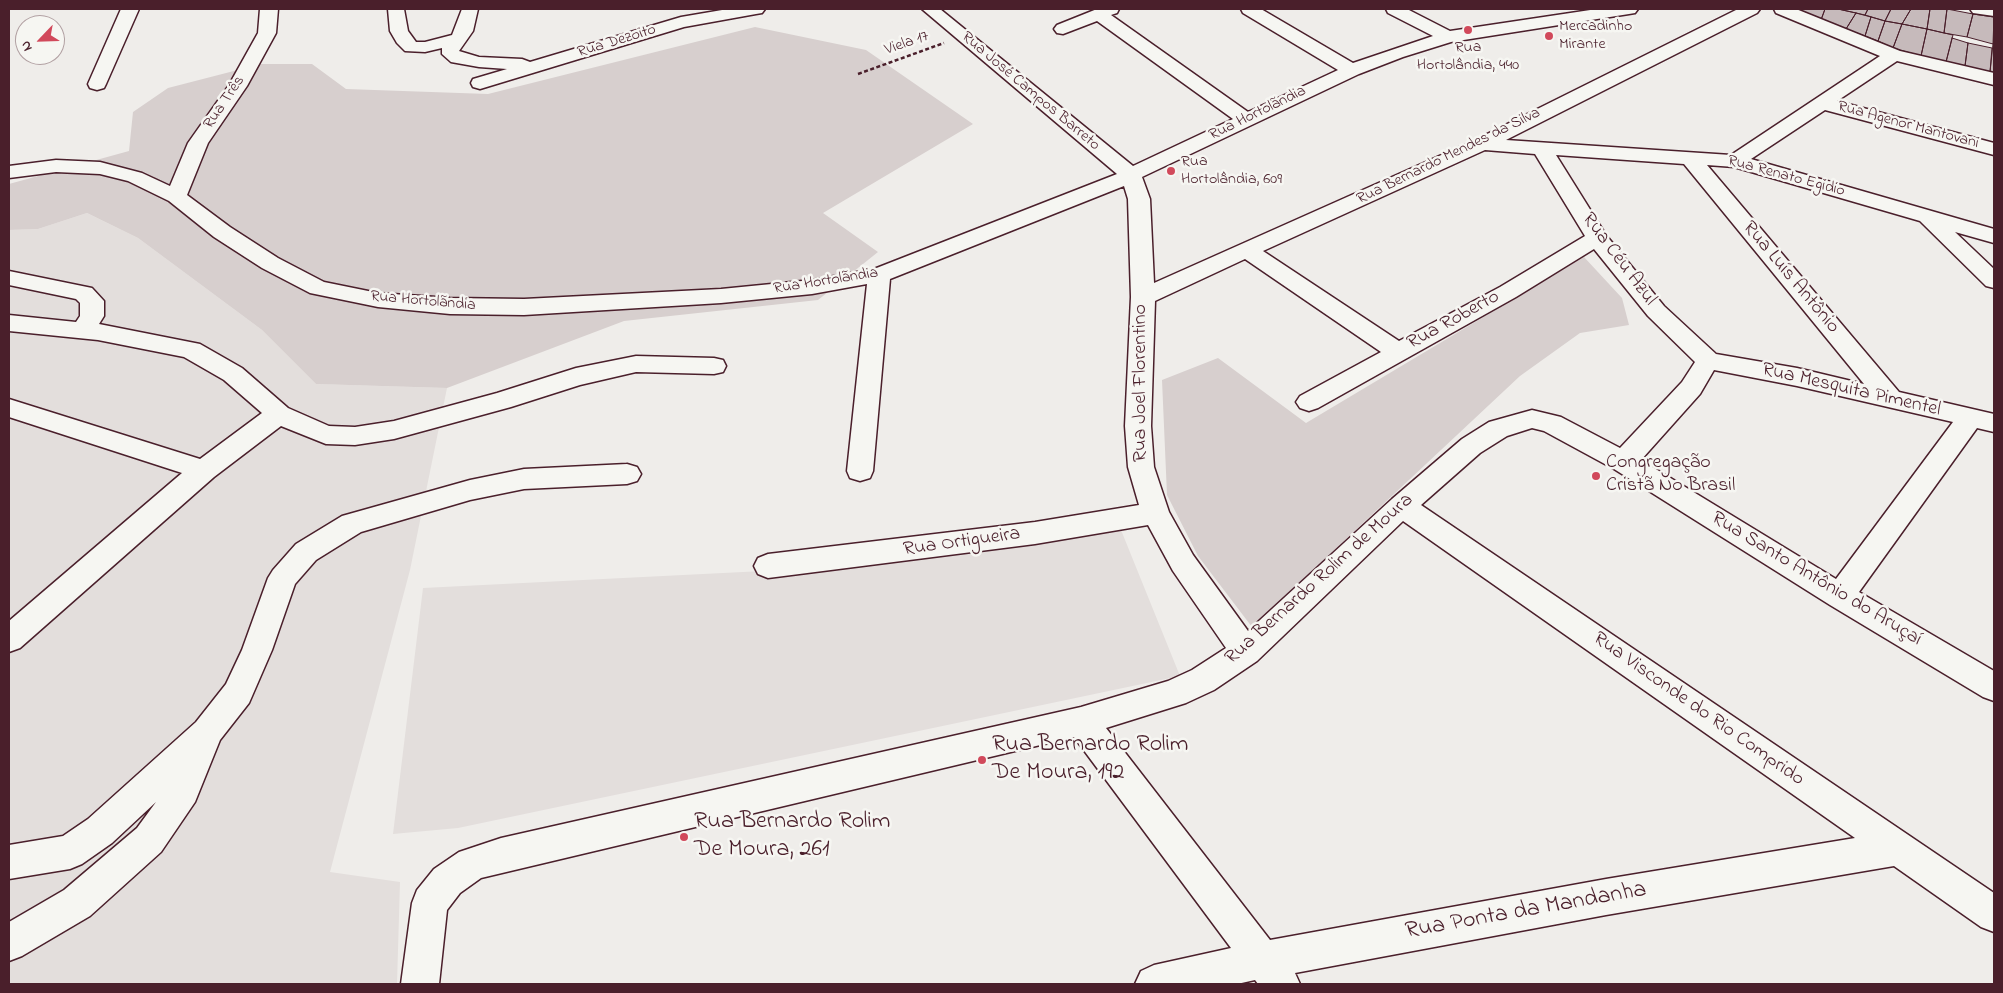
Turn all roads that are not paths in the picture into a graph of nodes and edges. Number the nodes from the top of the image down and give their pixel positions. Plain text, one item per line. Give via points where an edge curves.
1 (130, 9) edge
2 (269, 9) edge
3 (396, 9) edge
4 (470, 9) edge
5 (756, 9) edge
6 (930, 9) edge
7 (1249, 9) edge
8 (1394, 9) edge
9 (1534, 9) edge
10 (1629, 9) edge
11 (1751, 9) edge
12 (1782, 9) edge
13 (1979, 9) edge
14 (718, 11) edge
15 (1105, 11) edge
16 (1994, 11) edge
17 (1555, 20) junction
18 (1063, 29) dead end
19 (1448, 37) junction
20 (460, 38) junction
21 (1894, 55) junction
22 (542, 66) junction
23 (1352, 70) junction
24 (1994, 78) edge
25 (97, 84) dead end
26 (480, 84) dead end
27 (1821, 103) junction
28 (1246, 120) junction
29 (1482, 144) junction
30 (1542, 149) junction
31 (1994, 149) edge
32 (1690, 158) junction
33 (1736, 161) junction
34 (9, 172) edge
35 (1130, 175) junction
36 (176, 197) junction
37 (1926, 217) junction
38 (1994, 236) edge
39 (1597, 238) junction
40 (1248, 250) junction
41 (879, 275) junction
42 (9, 278) edge
43 (1994, 280) edge
44 (1143, 297) junction
45 (9, 323) edge
46 (83, 330) junction
47 (1398, 352) junction
48 (1708, 361) junction
49 (714, 366) dead end
50 (1890, 398) junction
51 (1309, 402) dead end
52 (9, 408) edge
53 (279, 414) junction
54 (1532, 419) joint
55 (1982, 421) edge
56 (1623, 462) junction
57 (204, 470) junction
58 (860, 471) dead end
59 (627, 474) dead end
60 (1402, 506) junction
61 (1155, 513) junction
62 (768, 566) dead end
63 (1840, 596) junction
64 (9, 639) edge
65 (1246, 652) junction
66 (1994, 686) edge
67 (1081, 721) junction
68 (207, 732) junction
69 (1899, 848) junction
70 (70, 852) junction
71 (9, 862) edge
72 (9, 883) edge
73 (1994, 914) edge
74 (9, 943) edge
75 (1272, 972) edge
76 (420, 984) edge
77 (1154, 984) edge

1 - 25 street
2 - 36 street, Rua Três via 267,33 238,86 198,143
3 - 20 street via 400,31 410,47 425,47
4 - 20 street
5 - 14 street, Rua Dezoito
6 - 35 street, Rua José Campos Barreto
7 - 23 street
8 - 19 street
9 - 17 street
10 - 17 street, Rua Hortolãndia
11 - 29 street, Rua Bernardo Mendes da Silva
12 - 21 street
13 - 16 street
14 - 22 street, Rua Dezoito
15 - 18 street
15 - 28 street
17 - 19 street, Rua Hortolãndia
19 - 23 street, Rua Hortolãndia
20 - 22 street via 450,50 457,58
21 - 24 street
21 - 27 street
22 - 26 street, Rua Dezoito
23 - 28 street, Rua Hortolãndia
27 - 31 street, Rua Agenor Mantovani
27 - 33 street
28 - 35 street, Rua Hortolãndia
29 - 30 street, Rua Renato Egidio
29 - 40 street, Rua Bernardo Mendes da Silva
30 - 32 street, Rua Renato Egidio
30 - 39 street, Rua Céu Azul
32 - 33 street, Rua Renato Egidio
32 - 50 street, Rua Luís Antônio
33 - 37 street, Rua Renato Egidio
34 - 36 street, Rua Hortolãndia via 56,166 100,168 136,177
35 - 41 street, Rua Hortolãndia
35 - 44 street, Rua Joel Florentino via 1139,199
36 - 41 street, Rua Hortolãndia via 230,238 318,288 378,300 450,306 524,307 721,296 794,289
37 - 38 street, Rua Renato Egidio
37 - 43 street
39 - 47 street, Rua Roberto via 1508,292
39 - 48 street, Rua Céu Azul via 1656,311
40 - 44 street, Rua Bernardo Mendes da Silva
40 - 47 street
41 - 58 street
42 - 46 street via 84,293 92,301 92,316
44 - 61 street, Rua Joel Florentino via 1138,426 1141,467
45 - 46 street
46 - 53 street via 191,350 233,374
47 - 51 street, Rua Roberto
48 - 50 street, Rua Mesquita Pimentel
48 - 56 street via 1691,388
49 - 53 street via 636,364 576,377 394,430 355,436 326,435
50 - 55 street, Rua Mesquita Pimentel
52 - 57 street
53 - 57 street
54 - 56 street, Rua Santo Antônio do Aruçaí via 1552,424
54 - 60 street, Rua Bernardo Rolim de Moura via 1498,429 1471,446
55 - 63 street
56 - 63 street, Rua Santo Antônio do Aruçaí
57 - 64 street
59 - 68 street via 524,479 470,490 352,524 306,552 283,578 238,694
60 - 65 street, Rua Bernardo Rolim de Moura
60 - 69 street, Rua Visconde do Rio Comprido
61 - 62 street, Rua Ortigueira via 1035,533
61 - 65 street, Rua Joel Florentino via 1183,562
63 - 66 street, Rua Santo Antônio do Aruçaí
65 - 67 street, Rua Bernardo Rolim de Moura via 1203,680 1175,693
67 - 75 street
67 - 76 street, Rua Bernardo Rolim de Moura via 471,864 447,881 430,903
68 - 70 street via 100,831
68 - 74 street via 183,791 149,840 77,903
69 - 73 street, Rua Visconde do Rio Comprido
69 - 75 street, Rua Ponta da Mandanha via 1606,897
70 - 71 street
70 - 72 street
75 - 77 street, Rua Ponta da Mandanha

